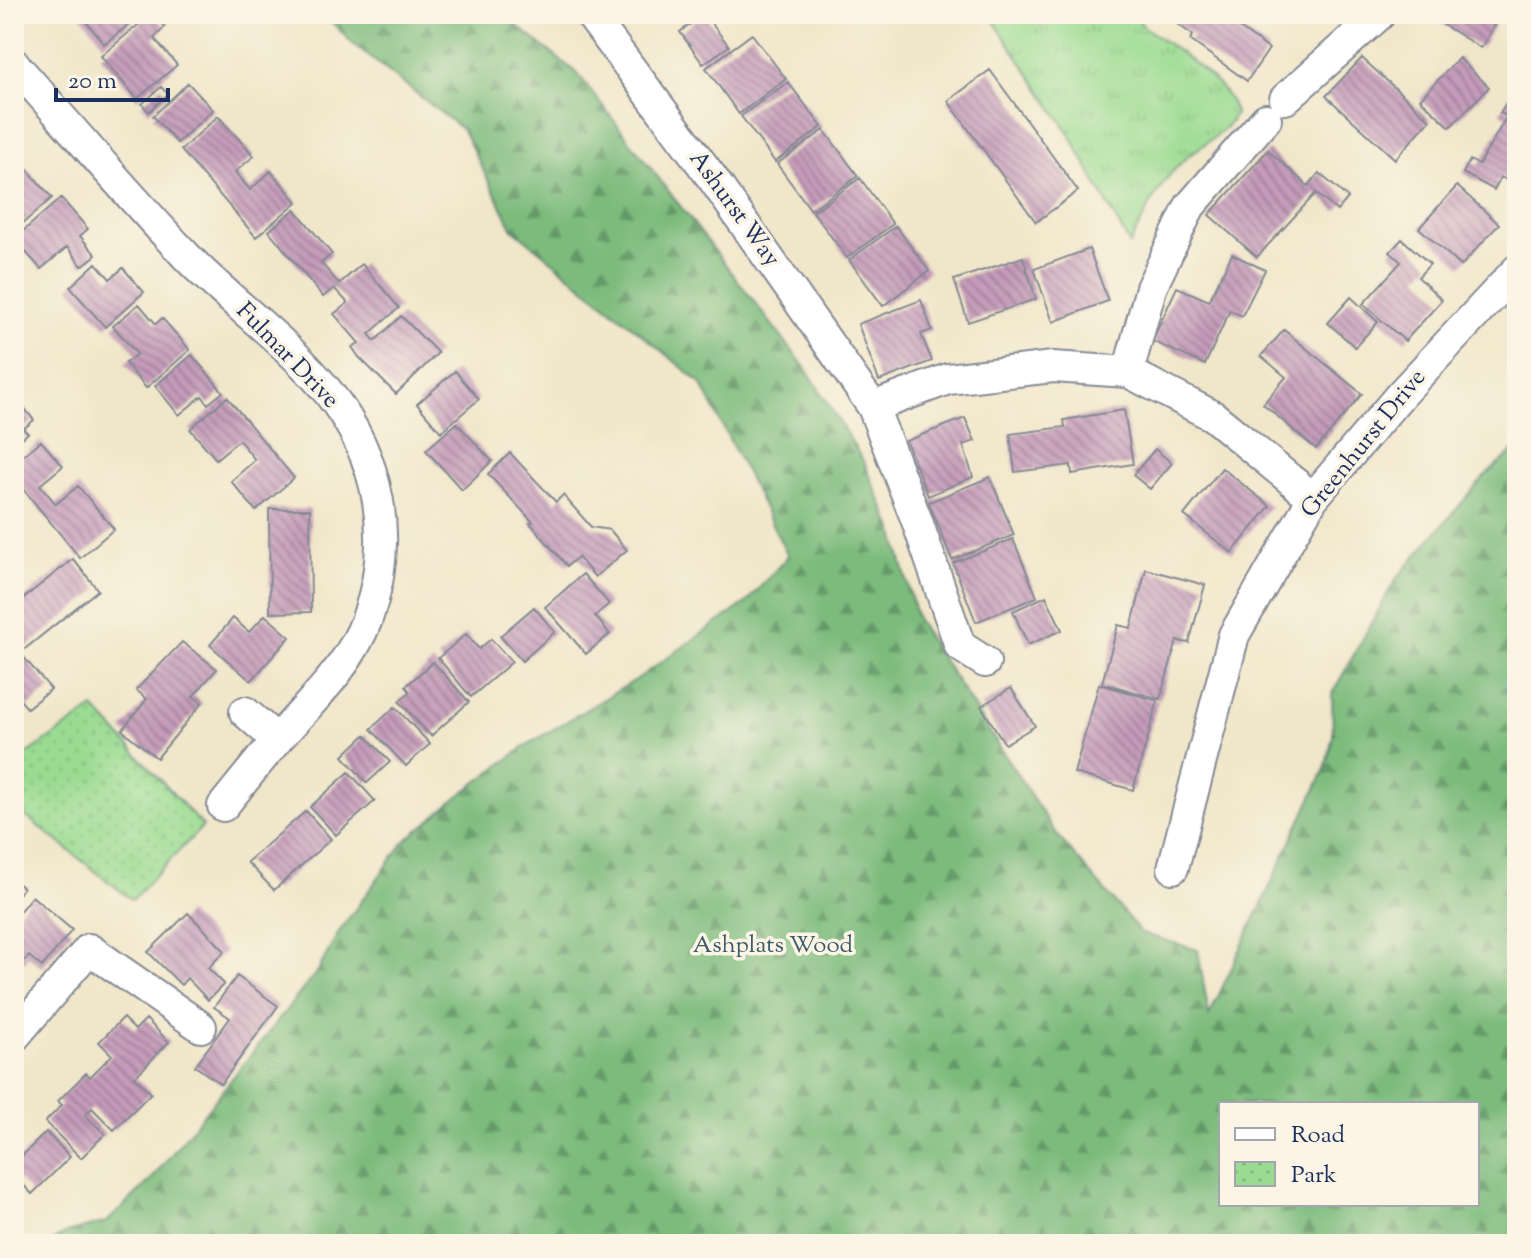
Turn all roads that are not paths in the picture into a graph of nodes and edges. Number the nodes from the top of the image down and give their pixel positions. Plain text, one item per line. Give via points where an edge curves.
1 (590, 14) edge
2 (1380, 14) edge
3 (14, 64) edge
4 (1517, 270) edge
5 (1128, 372) junction
6 (873, 407) junction
7 (1313, 498) junction
8 (985, 662) dead end
9 (245, 712) dead end
10 (277, 740) junction
11 (223, 806) dead end
12 (1173, 868) dead end
13 (201, 1027) dead end
14 (17, 1029) edge

1 - 6 street, Ashurst Way
2 - 5 street via 1276,109 1190,206 1151,288
3 - 10 street, Fulmar Drive via 189,258 327,391 354,428 374,482 383,528 381,569 366,622 336,677
4 - 7 street, Greenhurst Drive
5 - 6 street via 1053,367 948,379
5 - 7 street via 1213,416
6 - 8 street, Ashurst Way via 960,646
7 - 12 street, Greenhurst Drive via 1234,635
9 - 10 street
10 - 11 street, Fulmar Drive
13 - 14 street via 89,949

